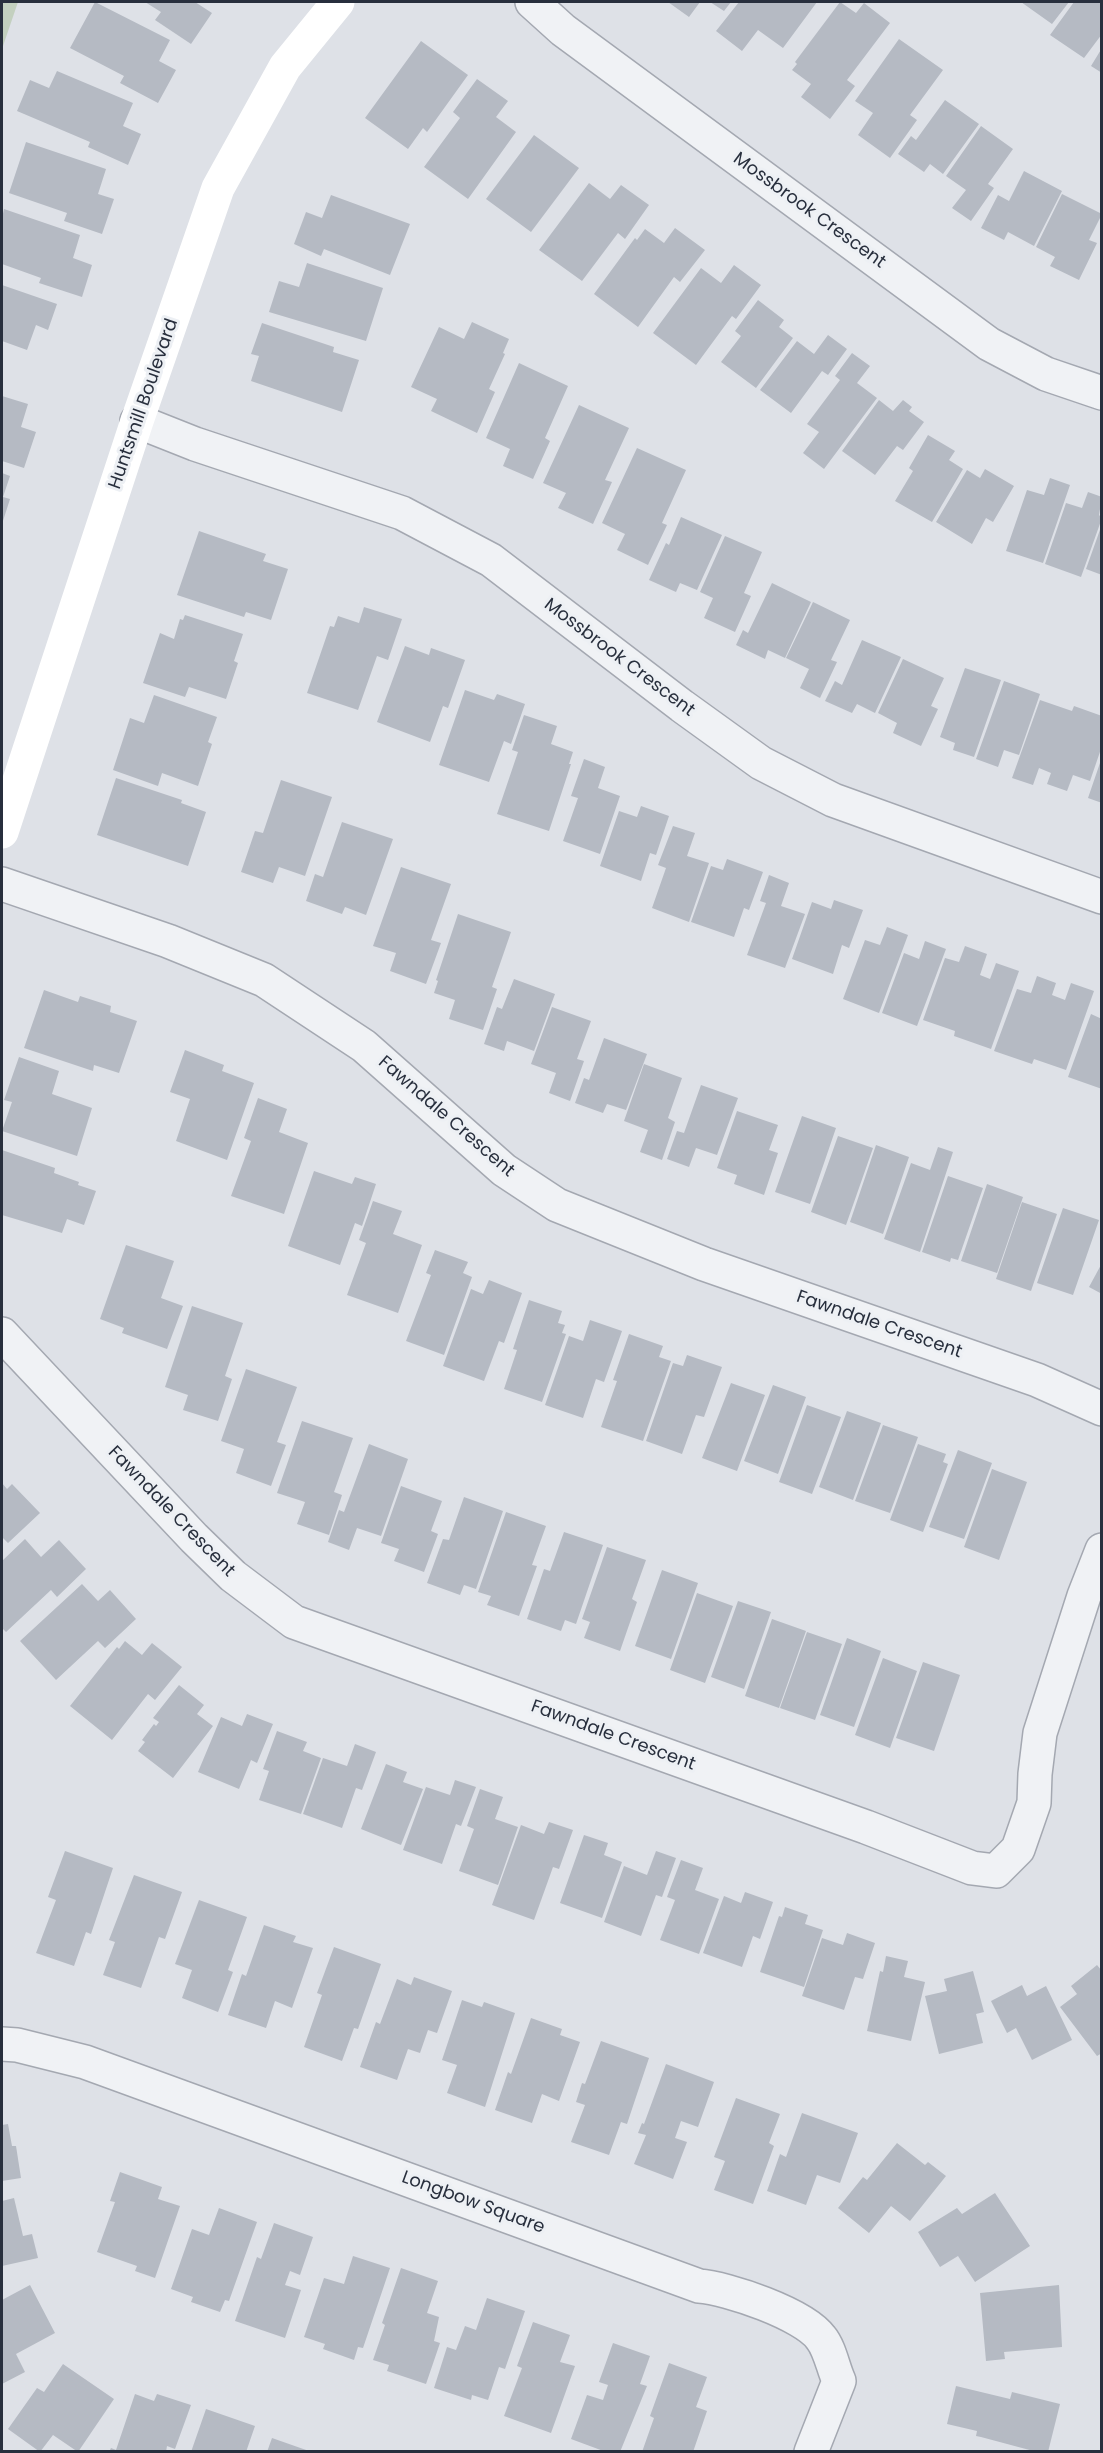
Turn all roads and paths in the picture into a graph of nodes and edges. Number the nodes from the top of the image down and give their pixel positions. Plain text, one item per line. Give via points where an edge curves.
1 (338, 2) edge
2 (532, 2) edge
3 (1101, 393) edge
4 (137, 421) junction
5 (2, 832) edge
6 (2, 884) edge
7 (1101, 897) edge
8 (2, 1334) edge
9 (1101, 1409) edge
10 (1101, 1550) edge
11 (2, 2044) edge
12 (811, 2451) edge

1 - 4 street, Huntsmill Boulevard via 285,67 218,188
2 - 3 street, Mossbrook Crescent via 563,30 989,344 1046,374
4 - 5 street, Huntsmill Boulevard
4 - 7 street, Mossbrook Crescent via 402,513 491,560 761,763 833,800
6 - 9 street, Fawndale Crescent via 168,941 264,980 364,1046 504,1170 557,1205 704,1264 1037,1380
8 - 10 street, Fawndale Crescent via 209,1553 294,1622 855,1822 972,1868 996,1871 1018,1849 1034,1803 1040,1733
11 - 12 street, Longbow Square via 85,2062 699,2286 720,2288 771,2306 821,2337 838,2381

